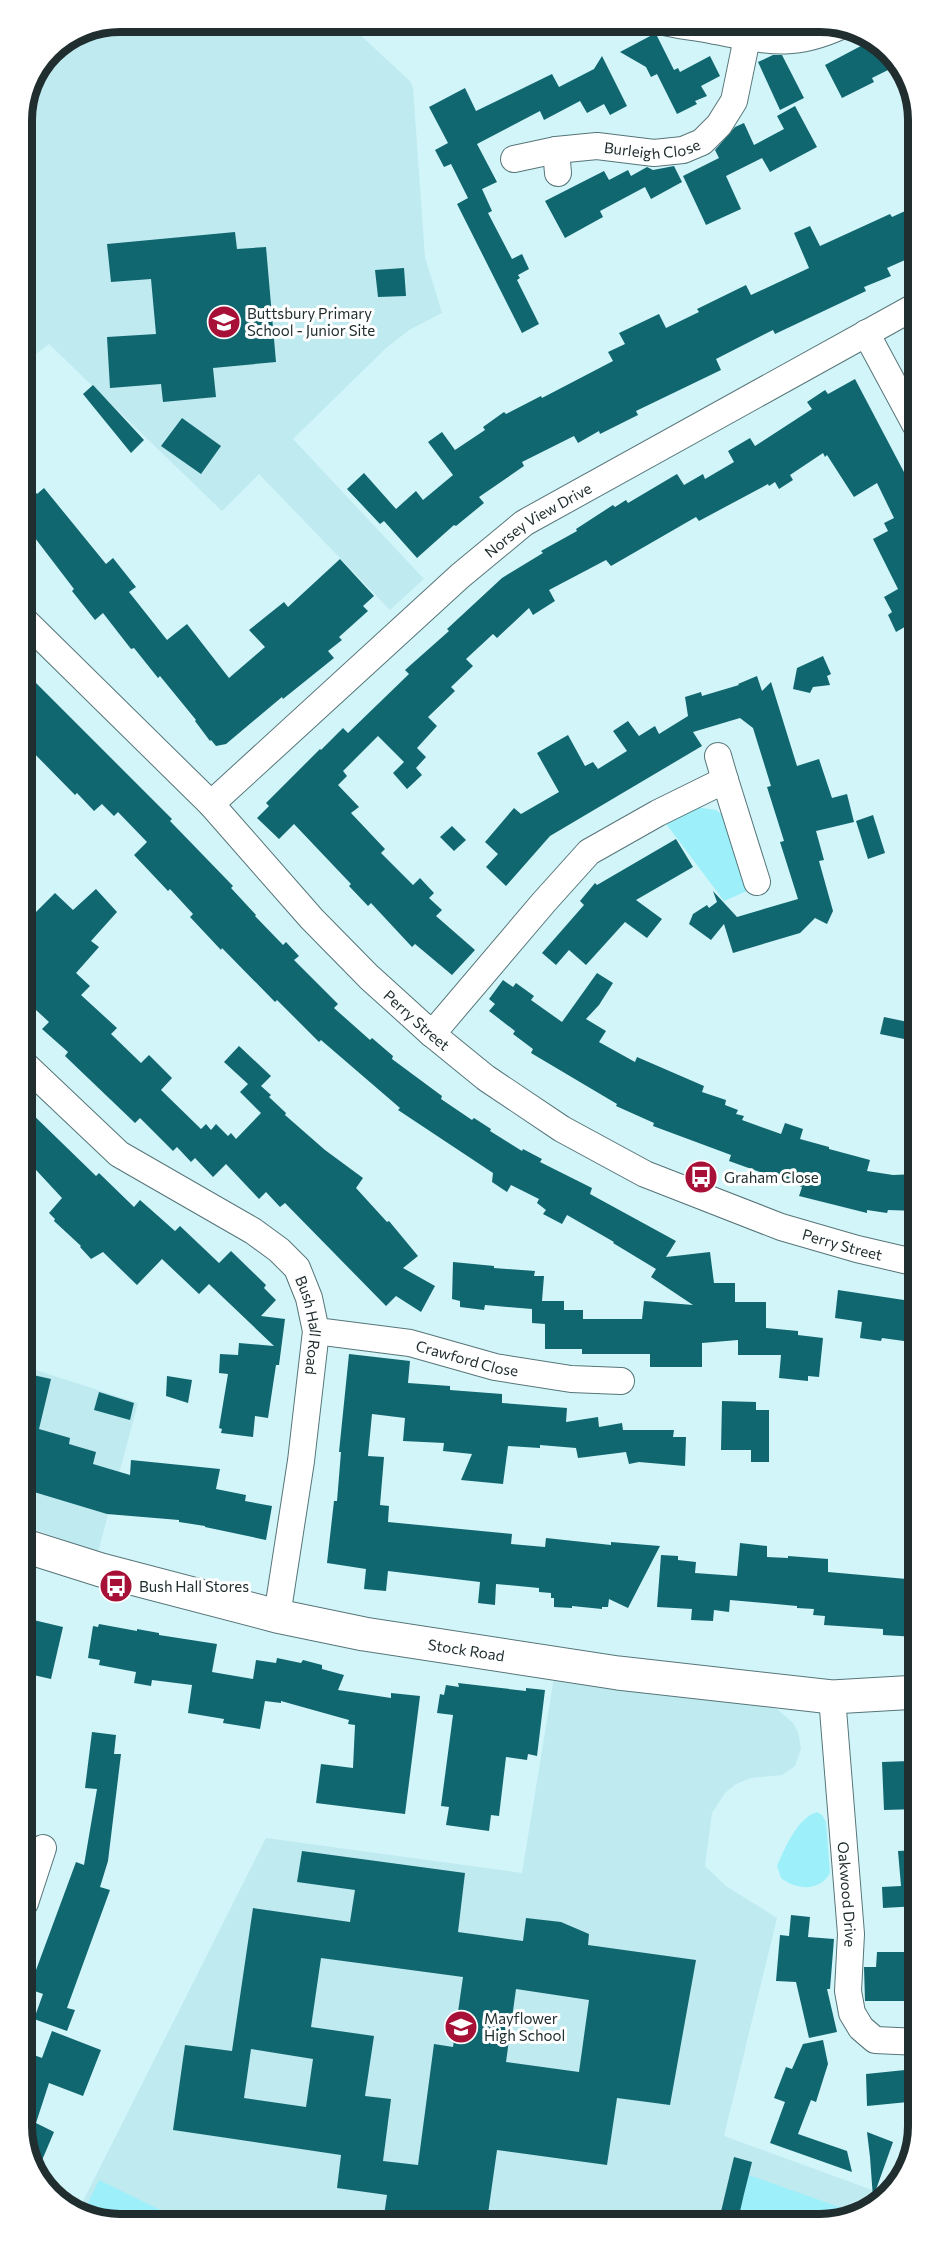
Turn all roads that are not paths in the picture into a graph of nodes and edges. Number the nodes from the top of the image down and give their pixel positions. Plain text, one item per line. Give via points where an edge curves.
1 (716, 32) edge
2 (828, 32) edge
3 (747, 38) junction
4 (513, 159) dead end
5 (908, 310) edge
6 (866, 333) junction
7 (908, 411) edge
8 (32, 628) edge
9 (211, 804) junction
10 (757, 882) dead end
11 (432, 1034) junction
12 (32, 1071) edge
13 (908, 1261) edge
14 (316, 1331) junction
15 (621, 1381) dead end
16 (32, 1548) edge
17 (277, 1616) junction
18 (908, 1693) edge
19 (832, 1697) junction
20 (43, 1848) dead end
21 (32, 1884) edge
22 (908, 2042) edge

1 - 3 street
2 - 3 street via 788,42
3 - 4 street, Burleigh Close via 734,101 702,142 683,150 654,153 597,146 557,162
5 - 6 street, Norsey View Drive
6 - 7 street
6 - 9 street, Norsey View Drive via 524,523 460,576
8 - 9 street, Perry Street
9 - 11 street, Perry Street via 312,919
10 - 11 street via 722,768 658,813 589,852
11 - 13 street, Perry Street via 486,1078 562,1129 645,1174 782,1227
12 - 14 street, Bush Hall Road via 119,1154 279,1250 297,1269
14 - 15 street, Crawford Close via 410,1343 495,1367 571,1379
14 - 17 street, Bush Hall Road
16 - 17 main road, Stock Road
17 - 19 main road, Stock Road via 364,1634 618,1673
18 - 19 main road, Stock Road
19 - 22 street, Oakwood Drive via 851,1934 848,1991 852,2013 874,2040
20 - 21 street

